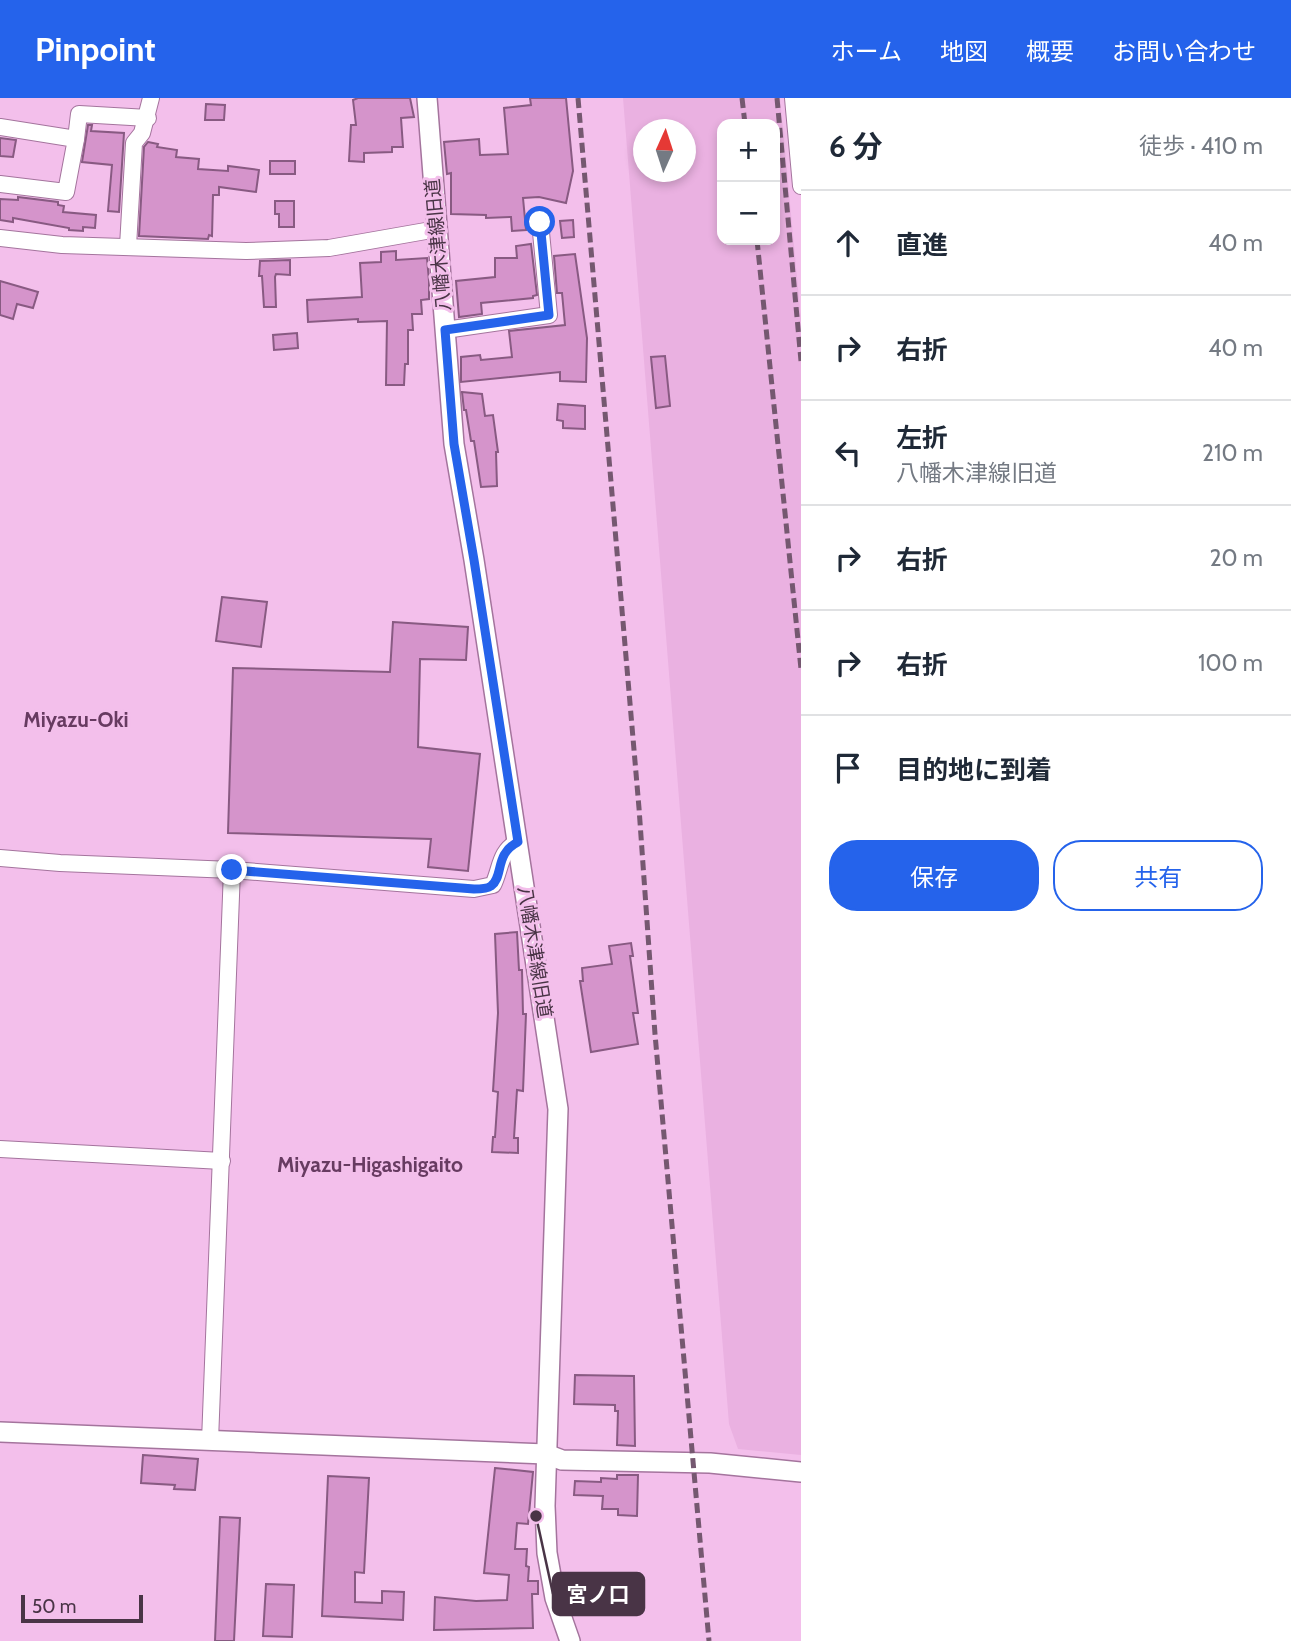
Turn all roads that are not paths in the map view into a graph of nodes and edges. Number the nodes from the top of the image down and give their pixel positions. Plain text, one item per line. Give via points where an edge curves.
1 (151, 98) edge
2 (427, 98) edge
3 (793, 98) edge
4 (148, 118) junction
5 (0, 127) edge
6 (76, 139) junction
7 (799, 144) edge
8 (0, 184) edge
9 (801, 186) edge
10 (540, 222) dead end
11 (437, 229) junction
12 (0, 238) edge
13 (128, 246) junction
14 (445, 330) junction
15 (518, 842) junction
16 (0, 858) edge
17 (232, 870) junction
18 (0, 1149) edge
19 (222, 1161) junction
20 (0, 1432) edge
21 (211, 1441) junction
22 (546, 1454) junction
23 (801, 1472) edge
24 (570, 1641) edge

1 - 4 street
2 - 11 street, 八幡木津線旧道
3 - 7 street
4 - 6 street via 79,114
4 - 13 street via 134,143
5 - 6 street
6 - 8 street via 66,192
7 - 9 street
10 - 14 street via 549,315
11 - 13 street via 329,248 246,251
11 - 14 street, 八幡木津線旧道
12 - 13 street
14 - 15 street, 八幡木津線旧道 via 454,444
15 - 17 street via 508,847 495,881 487,888
15 - 22 street, 八幡木津線旧道 via 558,1109
16 - 17 street
17 - 19 street
18 - 19 street
19 - 21 street
20 - 21 street
21 - 22 street
22 - 23 street via 562,1460 710,1463
22 - 24 street, 八幡木津線旧道 via 547,1553 555,1598

